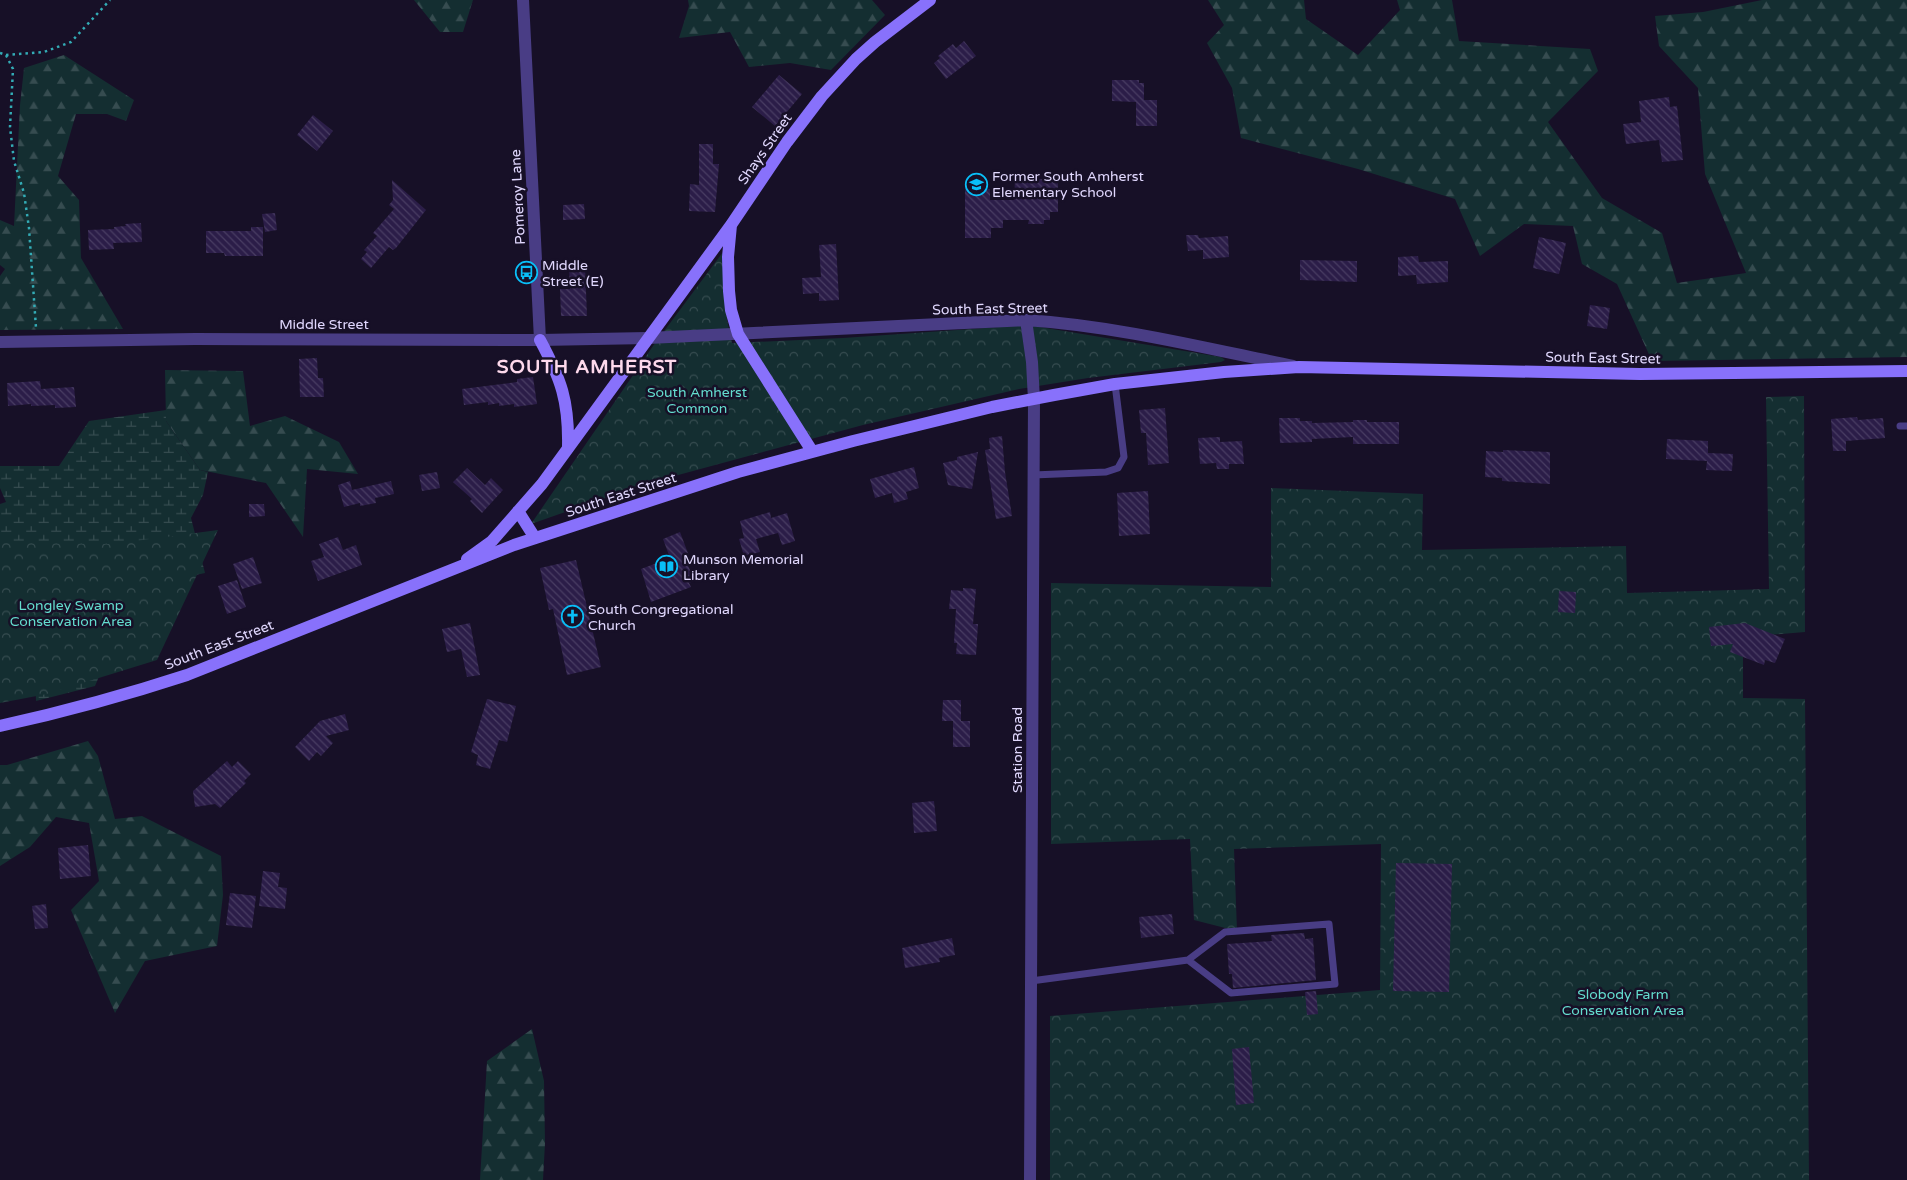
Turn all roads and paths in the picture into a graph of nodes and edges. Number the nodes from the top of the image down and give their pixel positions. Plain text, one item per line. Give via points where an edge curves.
1 (110, 0) edge
2 (524, 0) edge
3 (930, 0) edge
4 (0, 53) edge
5 (6, 55) junction
6 (731, 225) junction
7 (1026, 320) junction
8 (738, 334) junction
9 (648, 338) junction
10 (540, 340) junction
11 (0, 342) edge
12 (38, 342) junction
13 (1299, 366) junction
14 (1907, 371) edge
15 (1115, 384) junction
16 (1034, 400) junction
17 (568, 447) junction
18 (812, 452) junction
19 (1033, 475) junction
20 (518, 511) junction
21 (535, 538) junction
22 (443, 574) junction
23 (0, 726) edge
24 (1188, 960) junction
25 (1031, 981) junction
26 (1030, 1180) edge

1 - 5 path via 71,42 44,52
2 - 10 street, Pomeroy Lane
3 - 6 main road, Shays Street via 875,42 838,77 793,134
4 - 5 path
5 - 12 path via 13,69 10,127 29,228
6 - 8 main road via 729,291
6 - 9 main road, Shays Street
7 - 8 street, South East Street
7 - 13 street, South East Street via 1153,337
7 - 16 street, Station Road
8 - 9 street, South East Street
8 - 18 main road
9 - 10 street, Middle Street
9 - 17 main road, South East Street
10 - 12 street, Middle Street
10 - 17 main road, Pomeroy Lane via 566,399
11 - 12 street, Middle Street
13 - 14 main road, South East Street via 1640,374
13 - 15 main road, South East Street
15 - 16 main road, South East Street
15 - 19 lane via 1124,457 1118,468 1106,472
16 - 18 main road, South East Street via 992,407
16 - 19 street, Station Road
17 - 20 main road, South East Street
18 - 21 main road, South East Street via 738,472
19 - 25 street, Station Road
20 - 21 main road
20 - 22 main road, South East Street via 492,540
21 - 22 main road, South East Street
22 - 23 main road, South East Street via 187,675 135,692
24 - 24 lane via 1230,993 1335,984 1329,924 1224,932
24 - 25 lane
25 - 26 street, Station Road

